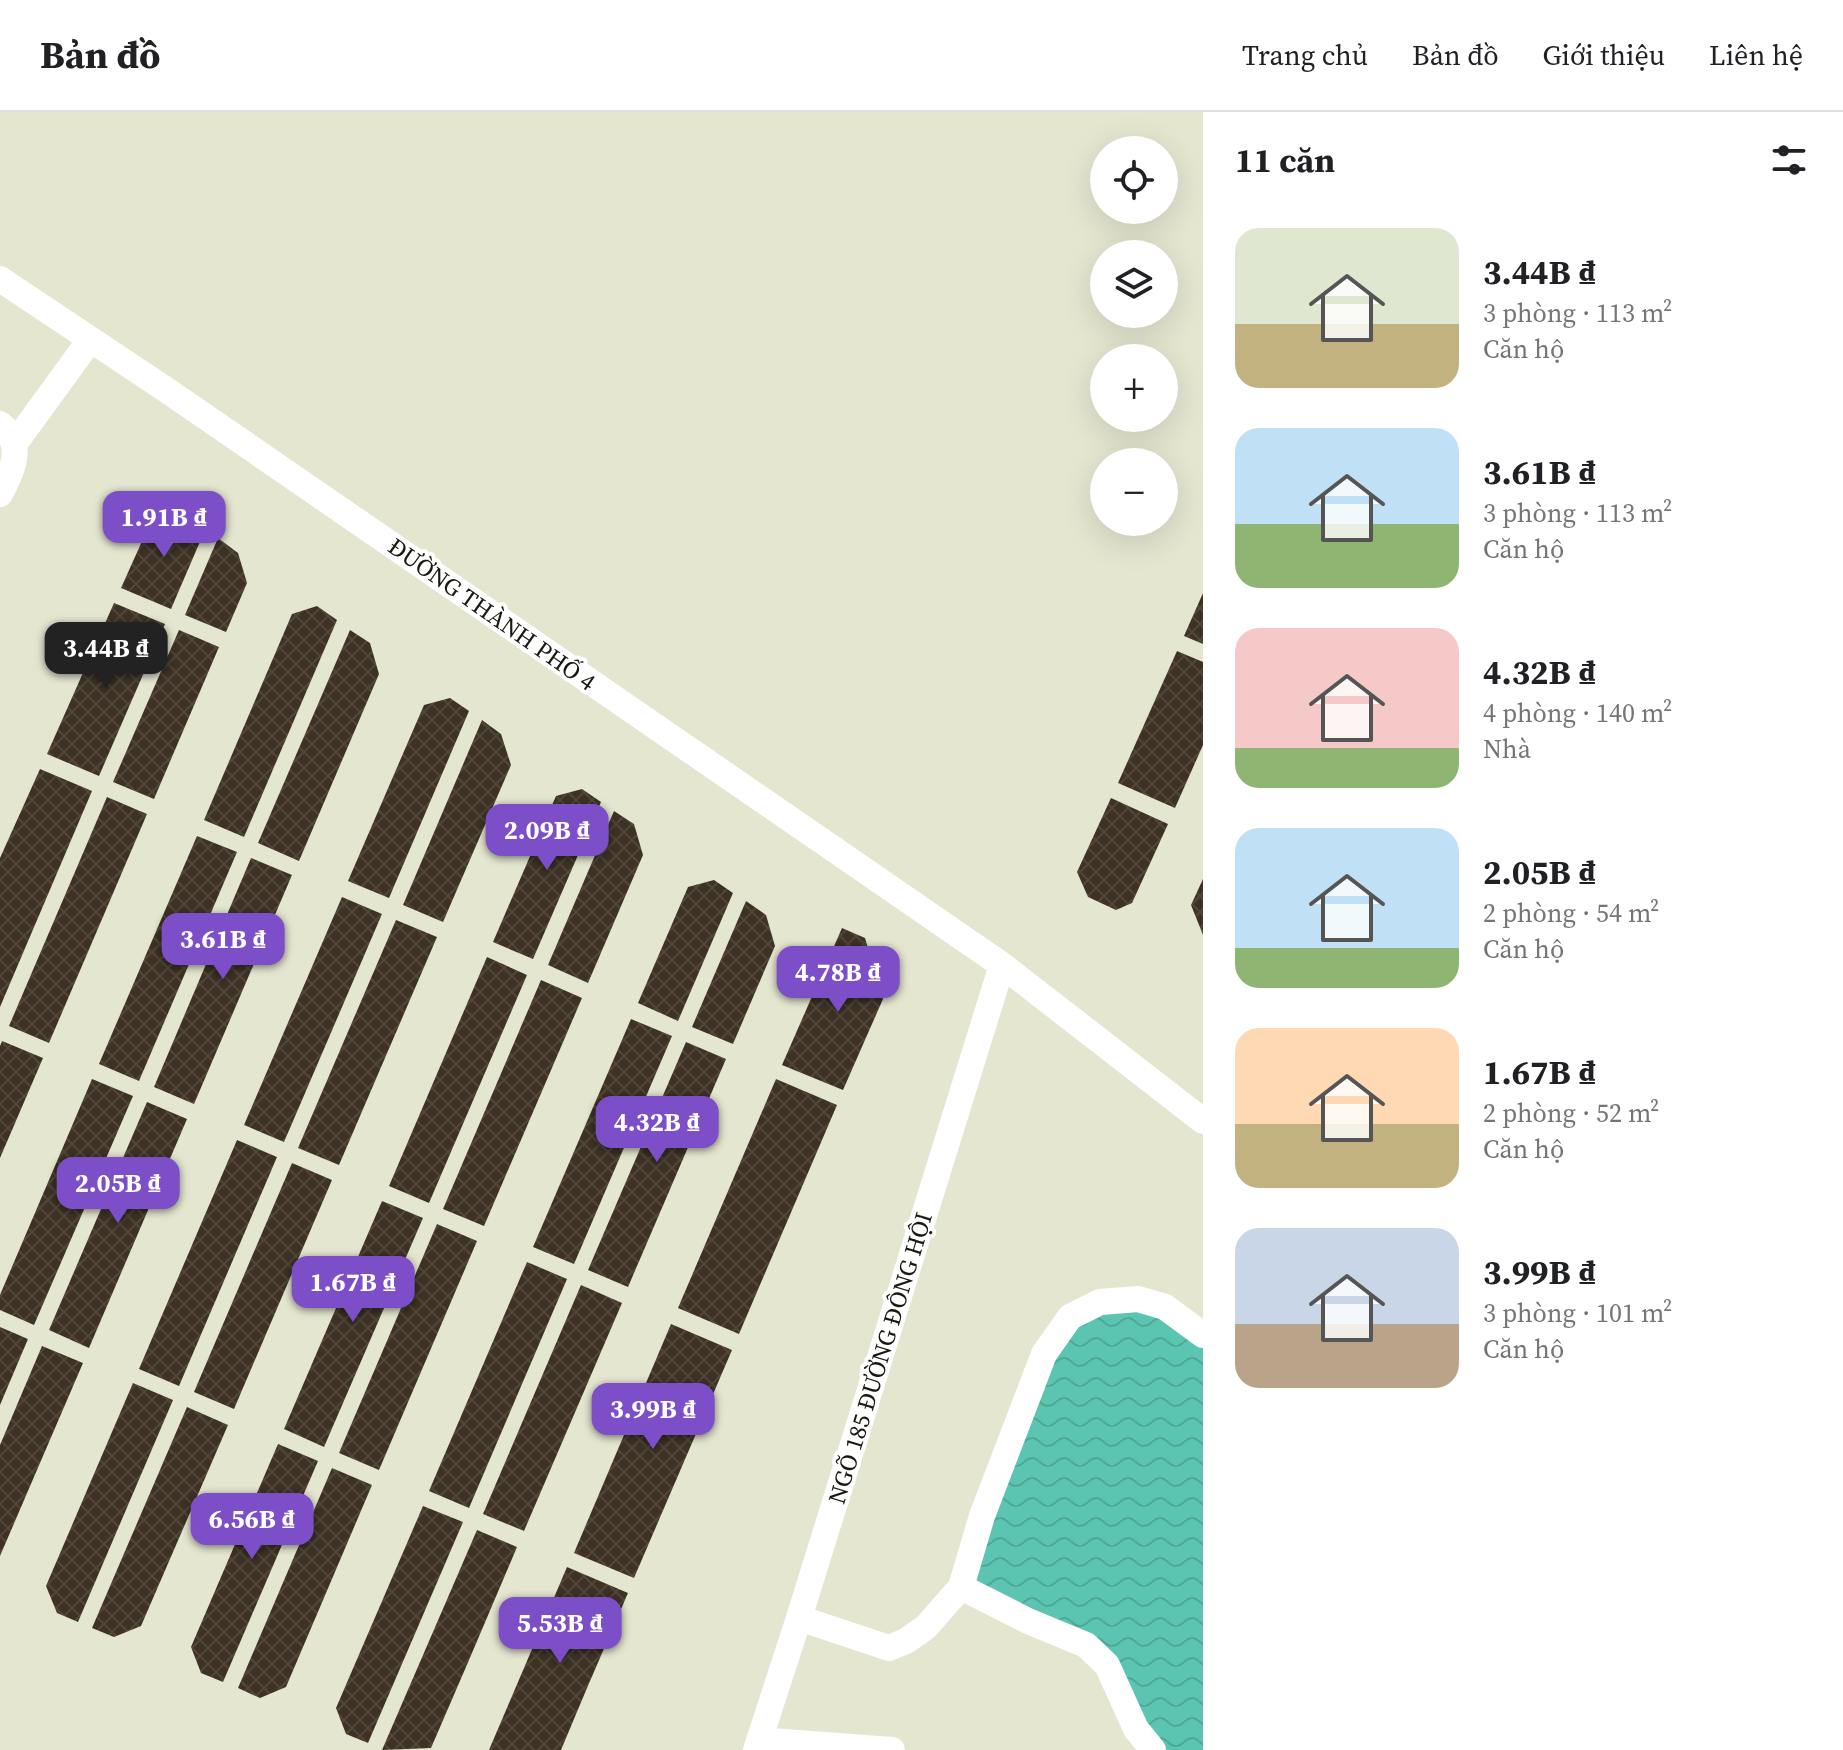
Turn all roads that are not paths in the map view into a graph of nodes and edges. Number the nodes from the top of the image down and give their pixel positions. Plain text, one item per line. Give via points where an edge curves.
1 (0, 279) edge
2 (90, 340) junction
3 (7, 434) edge
4 (0, 494) edge
5 (992, 959) junction
6 (1203, 1121) edge
7 (1203, 1335) edge
8 (961, 1587) junction
9 (799, 1618) junction
10 (757, 1745) edge
11 (892, 1750) edge
12 (1153, 1750) edge

1 - 2 street, ĐƯỜNG THÀNH PHỐ 4
2 - 3 street
2 - 5 street, ĐƯỜNG THÀNH PHỐ 4
3 - 4 street via 15,467
5 - 6 street, ĐƯỜNG THÀNH PHỐ 4
5 - 9 street, NGÕ 185 ĐƯỜNG ĐÔNG HỘI
7 - 8 street via 1165,1307 1138,1299 1100,1302 1070,1317 1044,1354 982,1516
8 - 9 street via 926,1627 889,1648
8 - 12 street via 1086,1645 1107,1665 1136,1729
9 - 10 street, NGÕ 185 ĐƯỜNG ĐÔNG HỘI
10 - 11 street

